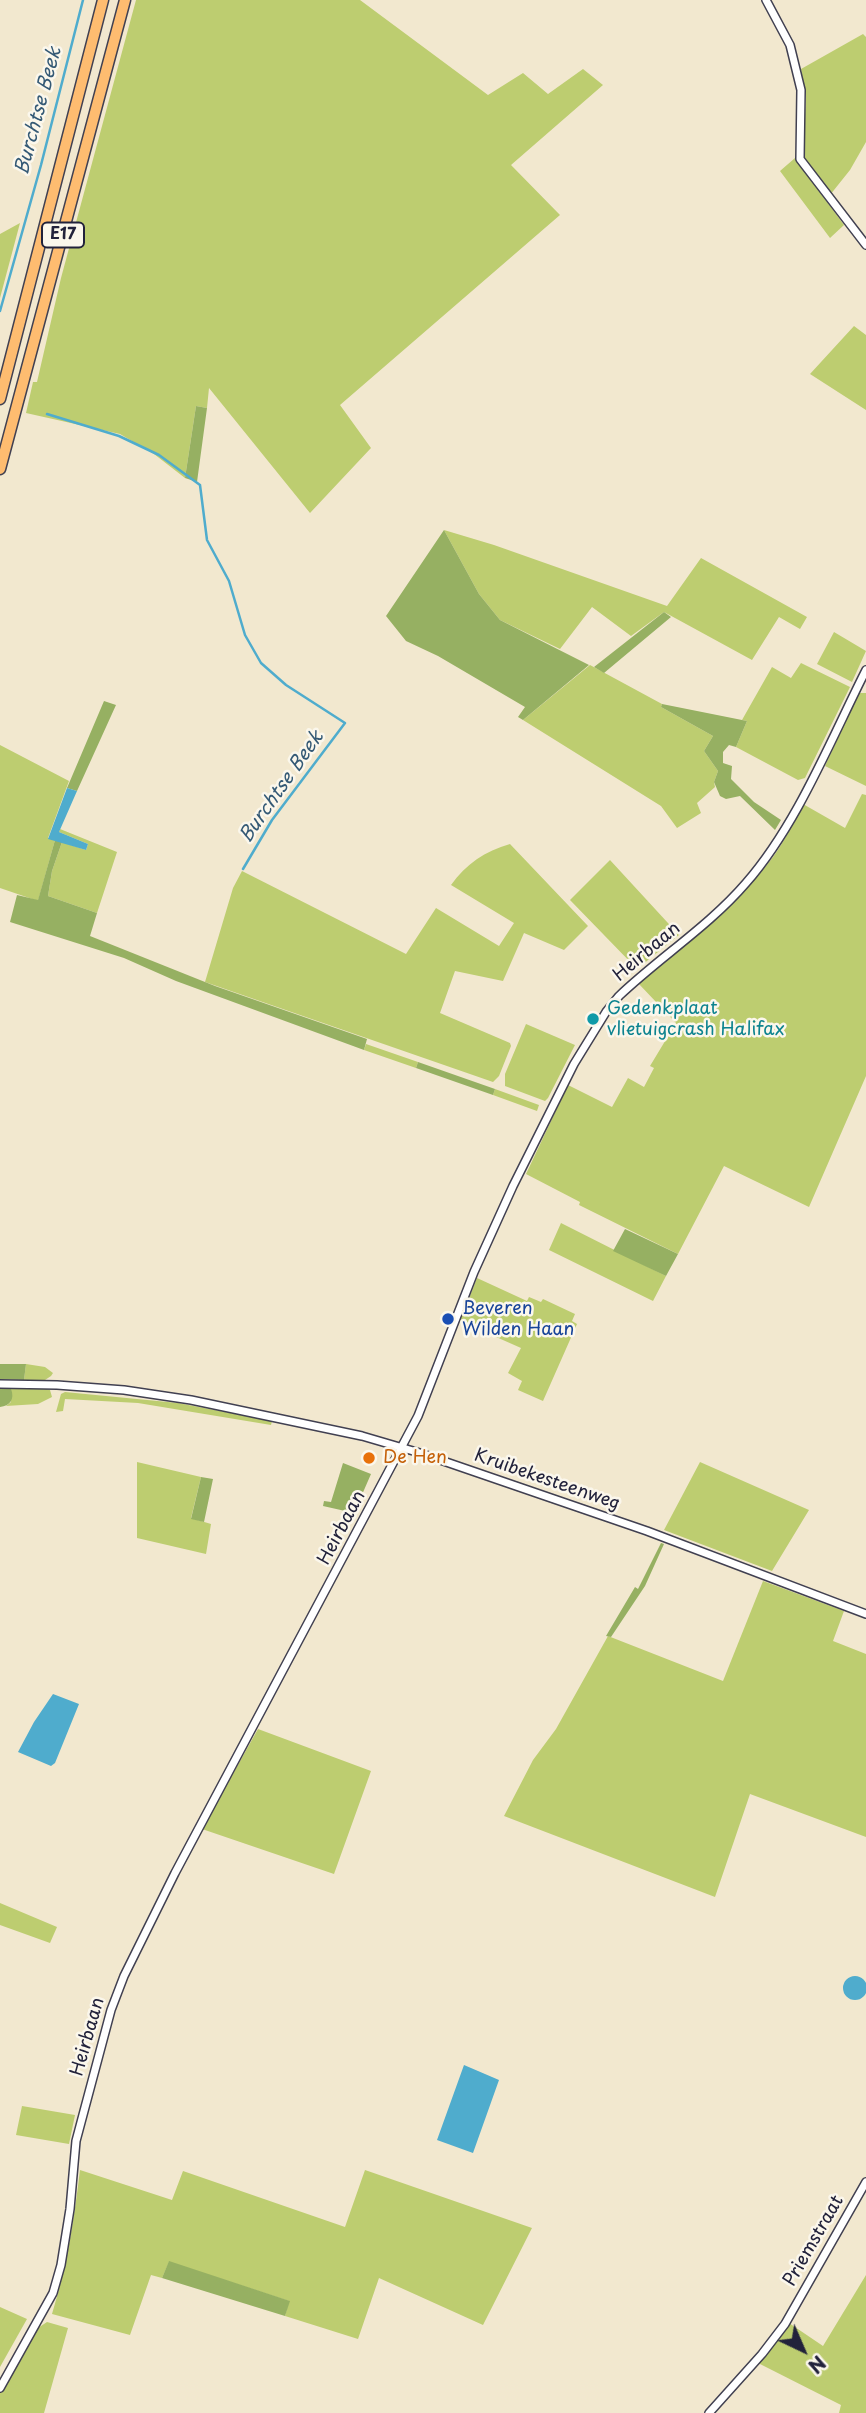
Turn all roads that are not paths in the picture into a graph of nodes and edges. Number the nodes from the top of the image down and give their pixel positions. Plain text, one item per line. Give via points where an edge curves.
1 (103, 0) edge
2 (125, 0) edge
3 (766, 0) edge
4 (866, 245) edge
5 (0, 399) edge
6 (0, 469) edge
7 (866, 670) edge
8 (0, 1384) edge
9 (401, 1447) junction
10 (866, 1614) edge
11 (866, 2182) edge
12 (0, 2388) edge
13 (709, 2413) edge

1 - 5 highway, E17
2 - 6 highway, E17
3 - 4 street via 790,45 801,90 800,159
7 - 9 street, Heirbaan via 811,780 763,862 725,905 618,996 594,1030 513,1186
8 - 9 street, Kruibekesteenweg via 124,1390 191,1400
9 - 10 street, Kruibekesteenweg via 647,1531
9 - 12 street, Heirbaan via 124,1976 107,2021 76,2141 56,2284
11 - 13 street, Priemstraat via 785,2324

